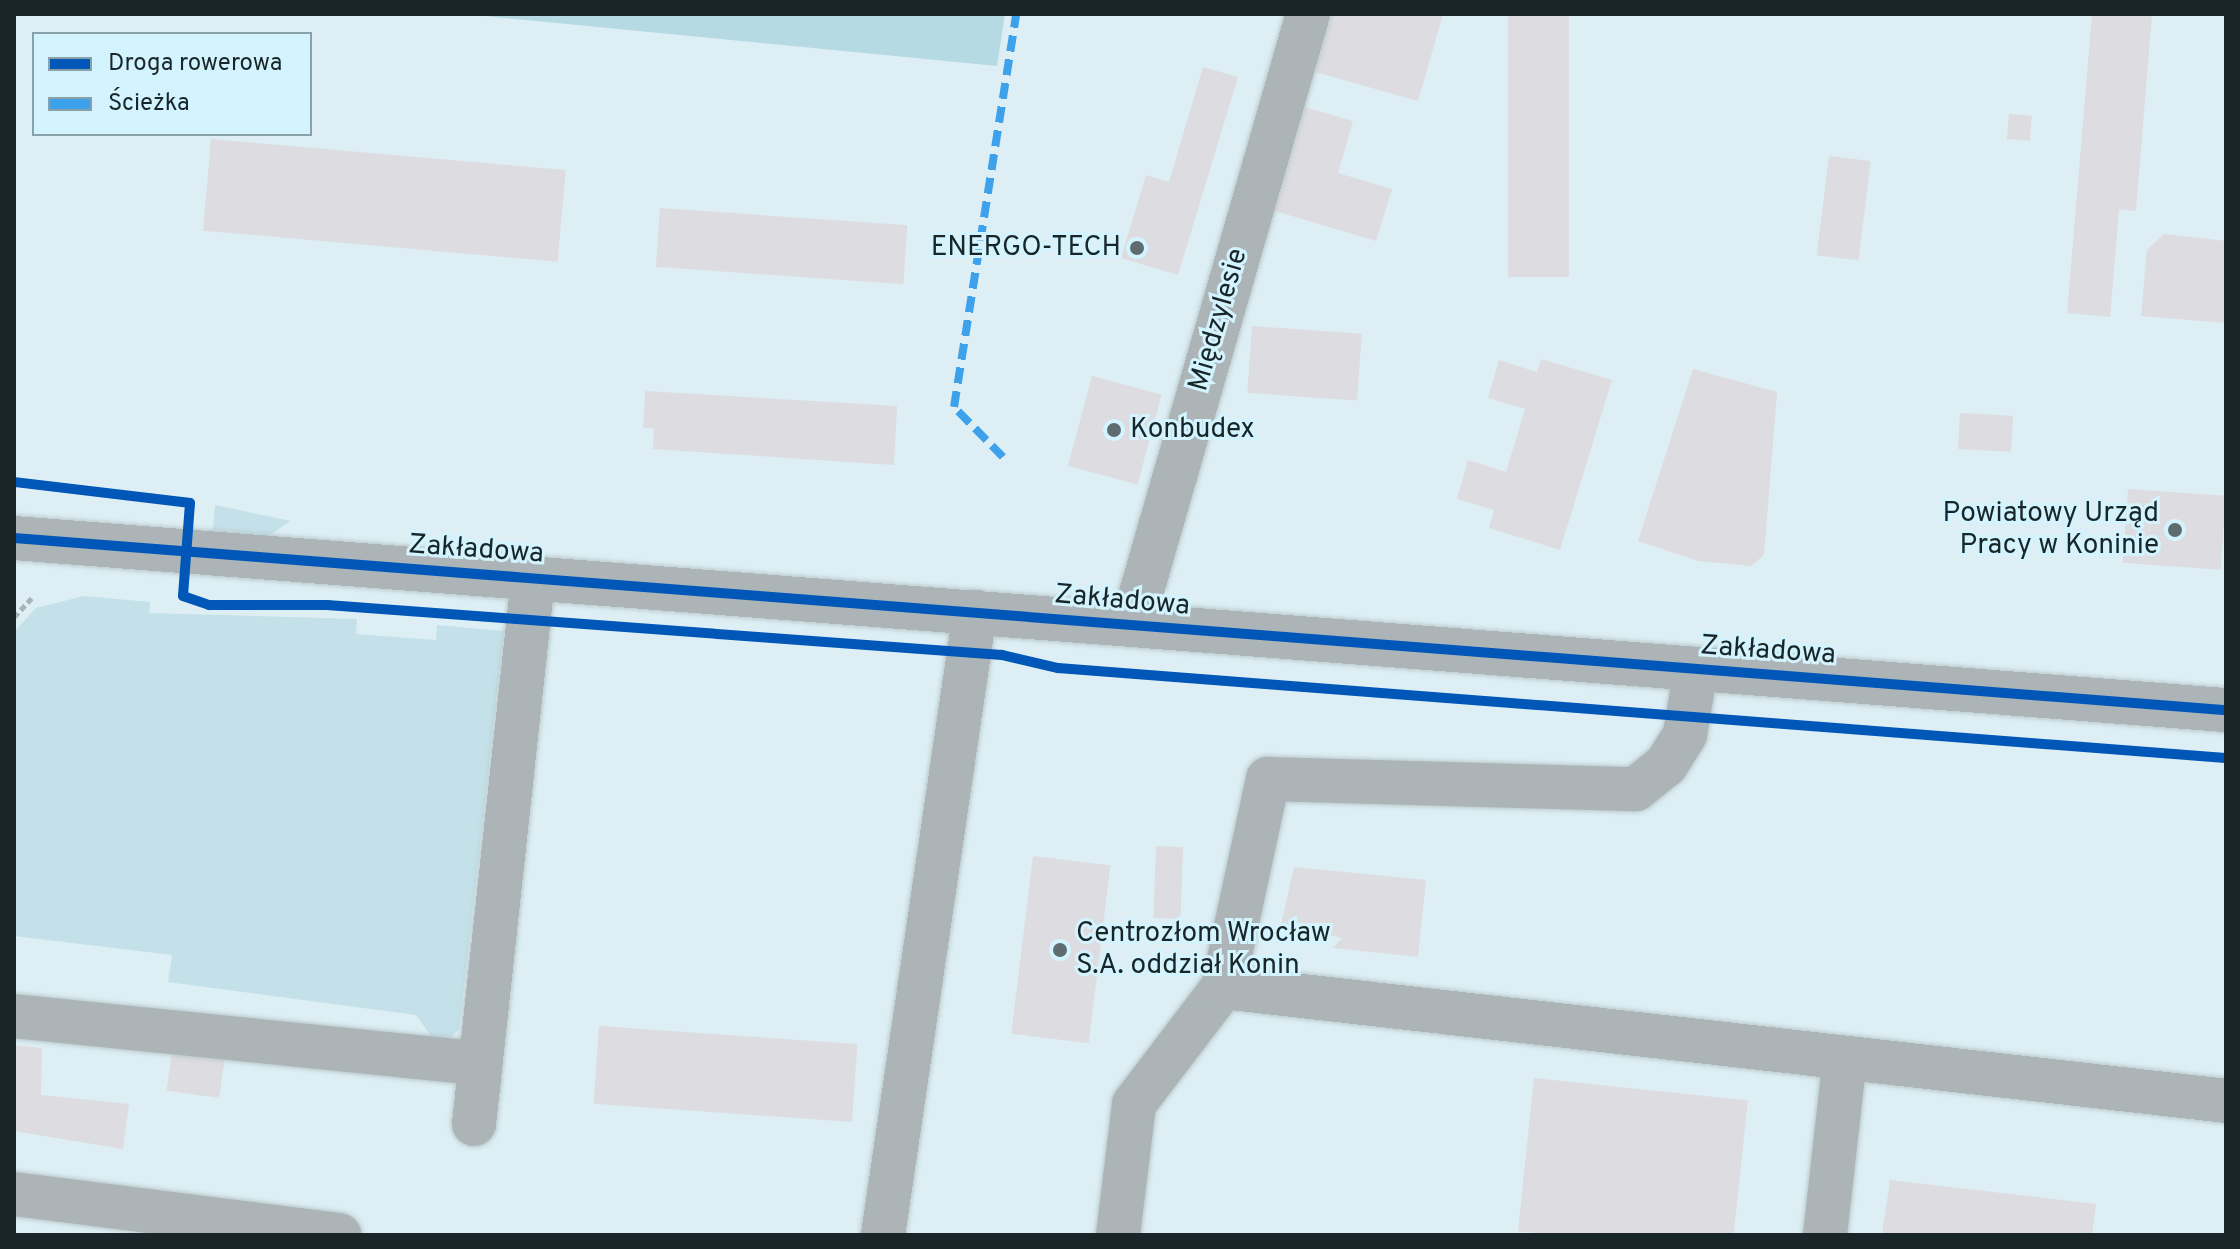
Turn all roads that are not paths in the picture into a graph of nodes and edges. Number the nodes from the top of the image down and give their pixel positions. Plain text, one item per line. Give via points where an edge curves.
1 (1308, 14) edge
2 (14, 538) edge
3 (533, 579) junction
4 (975, 612) junction
5 (1132, 625) junction
6 (1696, 669) junction
7 (2226, 710) edge
8 (1223, 987) junction
9 (14, 1016) edge
10 (1845, 1058) junction
11 (480, 1063) junction
12 (2226, 1101) edge
13 (474, 1124) dead end
14 (14, 1194) edge
15 (164, 1224) edge
16 (339, 1235) edge
17 (883, 1235) edge
18 (1118, 1235) edge
19 (1825, 1235) edge

1 - 5 street, Międzylesie
2 - 3 street, Zakładowa
3 - 4 street, Zakładowa
3 - 11 street
4 - 5 street, Zakładowa
4 - 17 street
5 - 6 street, Zakładowa
6 - 7 street, Zakładowa
6 - 8 street via 1685,734 1666,765 1636,789 1268,779
8 - 10 street
8 - 18 street via 1134,1104
9 - 11 street
10 - 12 street
10 - 19 street
11 - 13 street
14 - 15 street
15 - 16 street

